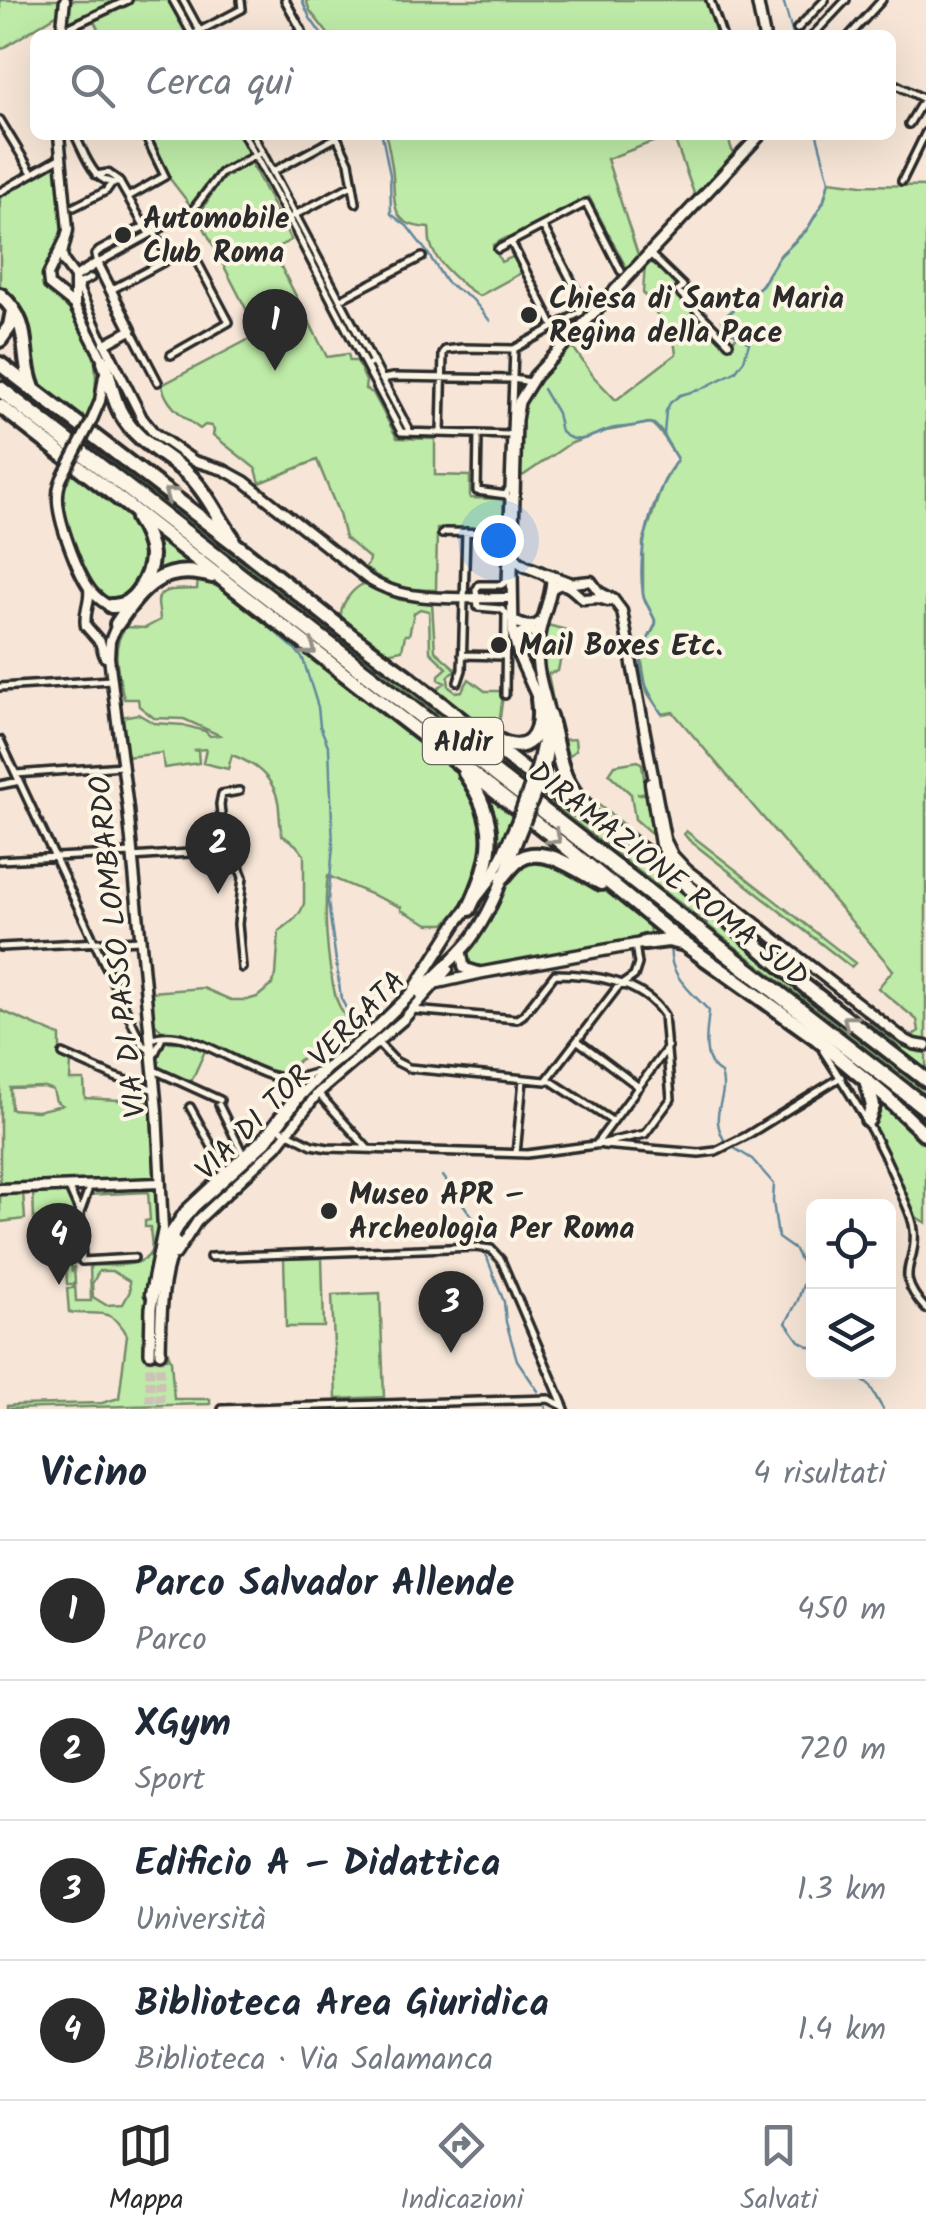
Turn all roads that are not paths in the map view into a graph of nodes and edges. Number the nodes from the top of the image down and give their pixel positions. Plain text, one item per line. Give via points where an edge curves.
1 (64, 0) edge
2 (128, 0) edge
3 (174, 0) edge
4 (182, 0) edge
5 (240, 0) edge
6 (285, 0) edge
7 (710, 0) edge
8 (757, 0) edge
9 (824, 0) edge
10 (846, 0) edge
11 (882, 0) edge
12 (62, 30) edge
13 (68, 30) edge
14 (190, 30) edge
15 (198, 30) edge
16 (205, 30) edge
17 (301, 30) edge
18 (720, 30) edge
19 (763, 30) edge
20 (798, 30) dead end
21 (818, 30) edge
22 (855, 30) edge
23 (896, 84) edge
24 (925, 99) edge
25 (0, 120) edge
26 (909, 124) dead end
27 (926, 132) edge
28 (59, 140) edge
29 (78, 140) edge
30 (147, 140) edge
31 (248, 140) edge
32 (255, 140) edge
33 (330, 140) edge
34 (339, 140) edge
35 (754, 140) edge
36 (259, 153) junction
37 (60, 157) junction
38 (32, 172) junction
39 (269, 173) junction
40 (96, 175) junction
41 (902, 181) dead end
42 (120, 182) junction
43 (111, 184) junction
44 (352, 186) junction
45 (0, 192) edge
46 (128, 197) junction
47 (356, 203) dead end
48 (74, 207) dead end
49 (292, 216) junction
50 (144, 226) junction
51 (543, 226) junction
52 (301, 232) junction
53 (152, 234) junction
54 (66, 240) junction
55 (511, 242) junction
56 (498, 249) dead end
57 (648, 253) junction
58 (422, 257) dead end
59 (169, 260) junction
60 (98, 263) junction
61 (69, 268) junction
62 (50, 271) junction
63 (621, 271) dead end
64 (91, 278) dead end
65 (75, 281) junction
66 (111, 290) junction
67 (57, 292) junction
68 (0, 295) edge
69 (340, 299) junction
70 (12, 309) junction
71 (77, 311) junction
72 (554, 327) junction
73 (131, 330) junction
74 (0, 340) edge
75 (729, 343) dead end
76 (104, 344) junction
77 (514, 349) junction
78 (171, 355) dead end
79 (104, 362) junction
80 (0, 364) edge
81 (370, 364) junction
82 (442, 378) junction
83 (513, 379) junction
84 (378, 380) junction
85 (158, 382) dead end
86 (530, 382) junction
87 (0, 385) edge
88 (34, 390) junction
89 (0, 406) edge
90 (441, 433) junction
91 (478, 434) junction
92 (511, 434) junction
93 (106, 488) junction
94 (509, 498) junction
95 (466, 532) junction
96 (508, 533) junction
97 (442, 534) dead end
98 (248, 554) junction
99 (513, 554) junction
100 (526, 567) junction
101 (546, 574) junction
102 (508, 582) junction
103 (88, 586) junction
104 (597, 588) junction
105 (233, 589) junction
106 (551, 590) junction
107 (464, 597) junction
108 (476, 598) junction
109 (512, 598) junction
110 (591, 598) junction
111 (108, 605) junction
112 (88, 610) junction
113 (512, 618) junction
114 (541, 622) junction
115 (116, 627) junction
116 (94, 634) junction
117 (538, 640) junction
118 (516, 645) junction
119 (462, 655) junction
120 (506, 659) junction
121 (520, 660) junction
122 (111, 678) junction
123 (458, 682) dead end
124 (0, 687) edge
125 (505, 695) dead end
126 (538, 699) junction
127 (550, 716) junction
128 (458, 719) junction
129 (0, 740) edge
130 (450, 757) junction
131 (122, 766) junction
132 (540, 769) junction
133 (18, 778) junction
134 (0, 786) edge
135 (239, 791) dead end
136 (521, 821) junction
137 (610, 829) junction
138 (660, 842) junction
139 (232, 850) junction
140 (670, 852) junction
141 (132, 855) junction
142 (54, 857) junction
143 (0, 860) edge
144 (503, 877) junction
145 (467, 911) junction
146 (644, 912) junction
147 (480, 923) junction
148 (141, 940) junction
149 (95, 943) junction
150 (444, 943) junction
151 (639, 944) junction
152 (0, 948) edge
153 (689, 948) junction
154 (459, 953) junction
155 (242, 968) dead end
156 (480, 973) junction
157 (625, 983) junction
158 (434, 985) junction
159 (412, 1010) junction
160 (160, 1038) junction
161 (578, 1041) junction
162 (377, 1042) junction
163 (668, 1046) junction
164 (822, 1048) dead end
165 (926, 1048) edge
166 (63, 1054) dead end
167 (153, 1060) junction
168 (326, 1069) junction
169 (282, 1078) junction
170 (840, 1078) junction
171 (548, 1079) junction
172 (866, 1079) junction
173 (522, 1080) junction
174 (926, 1080) edge
175 (639, 1087) junction
176 (155, 1090) junction
177 (318, 1092) junction
178 (293, 1097) junction
179 (886, 1097) junction
180 (926, 1104) edge
181 (873, 1106) junction
182 (190, 1107) dead end
183 (868, 1120) junction
184 (612, 1121) junction
185 (280, 1130) junction
186 (926, 1136) edge
187 (596, 1145) junction
188 (368, 1149) junction
189 (516, 1154) junction
190 (244, 1156) junction
191 (226, 1172) junction
192 (160, 1183) junction
193 (0, 1189) edge
194 (79, 1189) junction
195 (80, 1213) junction
196 (162, 1213) junction
197 (183, 1213) junction
198 (158, 1255) junction
199 (210, 1257) dead end
200 (134, 1258) dead end
201 (152, 1308) junction
202 (926, 1309) edge
203 (552, 1378) junction
204 (549, 1399) junction
205 (222, 1409) edge
206 (564, 1409) edge

1 - 12 street
2 - 13 street
3 - 14 street
4 - 15 street
5 - 16 street via 242,9
6 - 17 street
7 - 18 street
8 - 19 main road
9 - 20 street
10 - 21 street
11 - 22 street
23 - 24 street
24 - 26 street
25 - 38 street
27 - 41 street
28 - 37 street
29 - 40 street
30 - 46 street via 166,176
31 - 36 street
32 - 36 street
33 - 39 street
34 - 44 street
35 - 57 main road, VIA DI TOR VERGATA
36 - 39 street
36 - 53 street via 222,173 194,210
37 - 38 street
37 - 54 street
38 - 45 street
39 - 49 street
40 - 42 street via 108,173
40 - 43 street
42 - 43 street
42 - 46 street
43 - 48 street
44 - 47 street
44 - 49 street
46 - 50 street
49 - 52 street
50 - 53 street
50 - 60 street via 97,252
51 - 55 street
51 - 63 street via 586,203
51 - 72 street via 583,303 582,312
52 - 69 street
52 - 81 street
53 - 59 street
53 - 60 street
54 - 61 street via 62,257
54 - 62 street
55 - 56 street
55 - 72 street
57 - 75 street
57 - 86 main road, VIA DI TOR VERGATA
58 - 69 street
59 - 66 street
59 - 78 street via 193,252 229,320
60 - 65 street
60 - 66 street
61 - 62 street
61 - 65 street
62 - 67 street via 49,284
64 - 76 street via 80,288
65 - 67 street
65 - 71 street
66 - 73 street
67 - 71 street
68 - 70 highway
69 - 81 street
70 - 74 highway
70 - 88 highway via 25,336
71 - 79 street
72 - 77 street
73 - 76 street
73 - 85 street
76 - 107 street via 145,422 183,455 240,479 378,586 406,595
77 - 82 street via 446,350
77 - 83 street, VIA DI TOR VERGATA
79 - 98 highway via 129,426 192,478
79 - 103 street, bridge via 92,422 58,491 67,537
80 - 88 highway
81 - 84 street
82 - 83 street
82 - 84 street
82 - 90 street
83 - 86 street
83 - 92 street, VIA DI TOR VERGATA
84 - 90 street via 410,432
86 - 94 main road, VIA DI TOR VERGATA via 516,416
87 - 180 highway, DIRAMAZIONE ROMA SUD / A1dir
98 -> 88 highway
89 - 93 highway
90 - 91 street
91 - 92 street
91 - 94 street via 477,491
92 - 94 street, VIA DI TOR VERGATA
93 - 105 highway
93 - 111 highway via 140,521 150,550 150,566 134,595 122,606
94 - 96 street, VIA DI TOR VERGATA
94 - 99 main road, VIA DI TOR VERGATA
95 - 96 street
95 - 97 street
95 - 107 street
96 - 102 street, VIA DI TOR VERGATA
98 - 128 highway
99 - 100 main road
99 - 102 main road, VIA DI TOR VERGATA
100 - 101 main road
100 - 102 street
101 - 104 street
101 - 106 main road
102 - 108 street via 478,586
102 - 109 main road, VIA DI TOR VERGATA
103 - 111 street
103 - 112 street
104 - 110 street
104 - 140 street via 625,618
105 - 115 highway via 206,574 169,574 145,588
105 -> 130 highway
106 - 110 street via 564,584
106 - 114 main road, VIA DI TOR VERGATA
107 - 108 street
107 - 119 street
108 - 109 street
108 - 120 street via 479,607 506,614
109 - 113 main road, VIA DI TOR VERGATA
110 - 138 street via 611,603 620,616
111 - 112 street
111 - 115 street
112 - 116 street via 86,626
113 - 114 street via 531,626
113 - 118 main road, VIA DI TOR VERGATA
114 - 117 main road, VIA DI TOR VERGATA
115 - 116 street via 105,636
115 - 122 street, VIA DI PASSO LOMBARDO
116 - 122 street, VIA DI PASSO LOMBARDO
117 - 118 main road via 525,631
117 - 127 main road, VIA DI TOR VERGATA via 539,680
118 - 121 main road, VIA DI TOR VERGATA
119 - 120 street
119 - 123 street
120 - 121 street
120 - 125 street
121 - 126 main road, VIA DI TOR VERGATA
122 - 124 street
122 - 131 street, VIA DI PASSO LOMBARDO
126 - 128 highway via 538,729 518,746
126 - 132 main road, VIA DI TOR VERGATA via 544,726
127 - 132 main road, VIA DI TOR VERGATA
127 - 137 highway via 566,782
128 - 137 highway
129 - 133 street
130 - 145 highway via 475,789 490,834 486,871
130 -> 146 highway
131 - 133 street
131 - 141 street, VIA DI PASSO LOMBARDO
132 - 136 main road, VIA DI TOR VERGATA, bridge
133 - 134 street
133 - 142 street
135 - 139 street via 220,797
136 - 144 main road, VIA DI TOR VERGATA
136 - 145 main road, VIA DI TOR VERGATA
174 -> 137 highway
138 - 140 street
138 - 165 street via 680,869 904,1043
139 - 141 street
139 - 155 street via 243,880
140 - 165 street via 904,1039
141 - 142 street
141 - 148 street, VIA DI PASSO LOMBARDO
142 - 143 street
142 - 149 street
144 - 146 highway via 521,858 541,855
144 - 147 main road, VIA DI TOR VERGATA
145 - 147 main road via 461,924 466,930
145 - 150 main road, VIA DI TOR VERGATA
146 - 151 highway via 653,931
146 - 153 highway
147 - 154 main road, VIA DI TOR VERGATA
148 - 149 street
148 - 160 street, VIA DI PASSO LOMBARDO via 149,1022
149 - 152 street
149 - 167 street
150 - 154 street
150 - 168 main road, VIA DI TOR VERGATA via 405,1002
151 - 153 highway via 668,940
151 - 156 main road
151 - 157 street via 638,967
153 - 172 highway
154 - 156 main road via 464,968
154 - 158 street, VIA DI TOR VERGATA
154 - 185 main road, VIA DI TOR VERGATA via 320,1083
156 - 158 street
157 - 159 street via 555,974 516,1019
157 - 161 street
157 - 163 street via 661,1010
158 - 159 street, VIA DI TOR VERGATA
159 - 162 street, VIA DI TOR VERGATA
160 - 167 street, VIA DI PASSO LOMBARDO
160 - 169 street via 192,1040
161 - 171 street
161 - 175 street
162 - 173 street via 409,1068
162 - 177 street, VIA DI TOR VERGATA
163 - 175 street
163 - 187 street via 672,1097 650,1130
164 - 170 street
166 - 176 street
167 - 176 street, VIA DI PASSO LOMBARDO
167 - 190 street via 219,1102
168 - 169 street
168 - 178 street, VIA DI TOR VERGATA
168 - 185 main road, VIA DI TOR VERGATA
169 - 178 street via 294,1086
170 - 183 street
170 - 187 street via 720,1150
171 - 173 street
171 - 184 street
172 - 179 highway
172 - 181 highway
173 - 189 street
175 - 184 street
176 - 192 street, VIA DI PASSO LOMBARDO
177 - 185 street, VIA DI TOR VERGATA
177 - 188 street
178 - 185 street, VIA DI TOR VERGATA
179 - 181 highway
179 - 186 highway
181 - 183 highway
182 - 191 street
183 - 202 street via 913,1222 908,1278
184 - 187 street
185 - 188 street via 322,1147
185 - 190 street, VIA DI TOR VERGATA
185 - 201 main road, VIA DI TOR VERGATA via 182,1221 159,1266
185 - 201 main road, VIA DI TOR VERGATA via 191,1219 172,1250 155,1353
187 - 189 street
188 - 189 street
190 - 191 street, VIA DI TOR VERGATA
191 - 197 street, VIA DI TOR VERGATA
192 - 194 street
192 - 196 street, VIA DI PASSO LOMBARDO
193 - 194 street
194 - 195 street
194 - 195 street
195 - 200 street via 82,1260
196 - 197 street via 170,1220
196 - 198 street, VIA DI PASSO LOMBARDO
197 - 198 street, VIA DI TOR VERGATA
198 - 201 street, VIA DI PASSO LOMBARDO
199 - 203 street via 487,1248 500,1258
203 - 204 street
203 - 206 street
204 - 205 street
204 - 206 street

